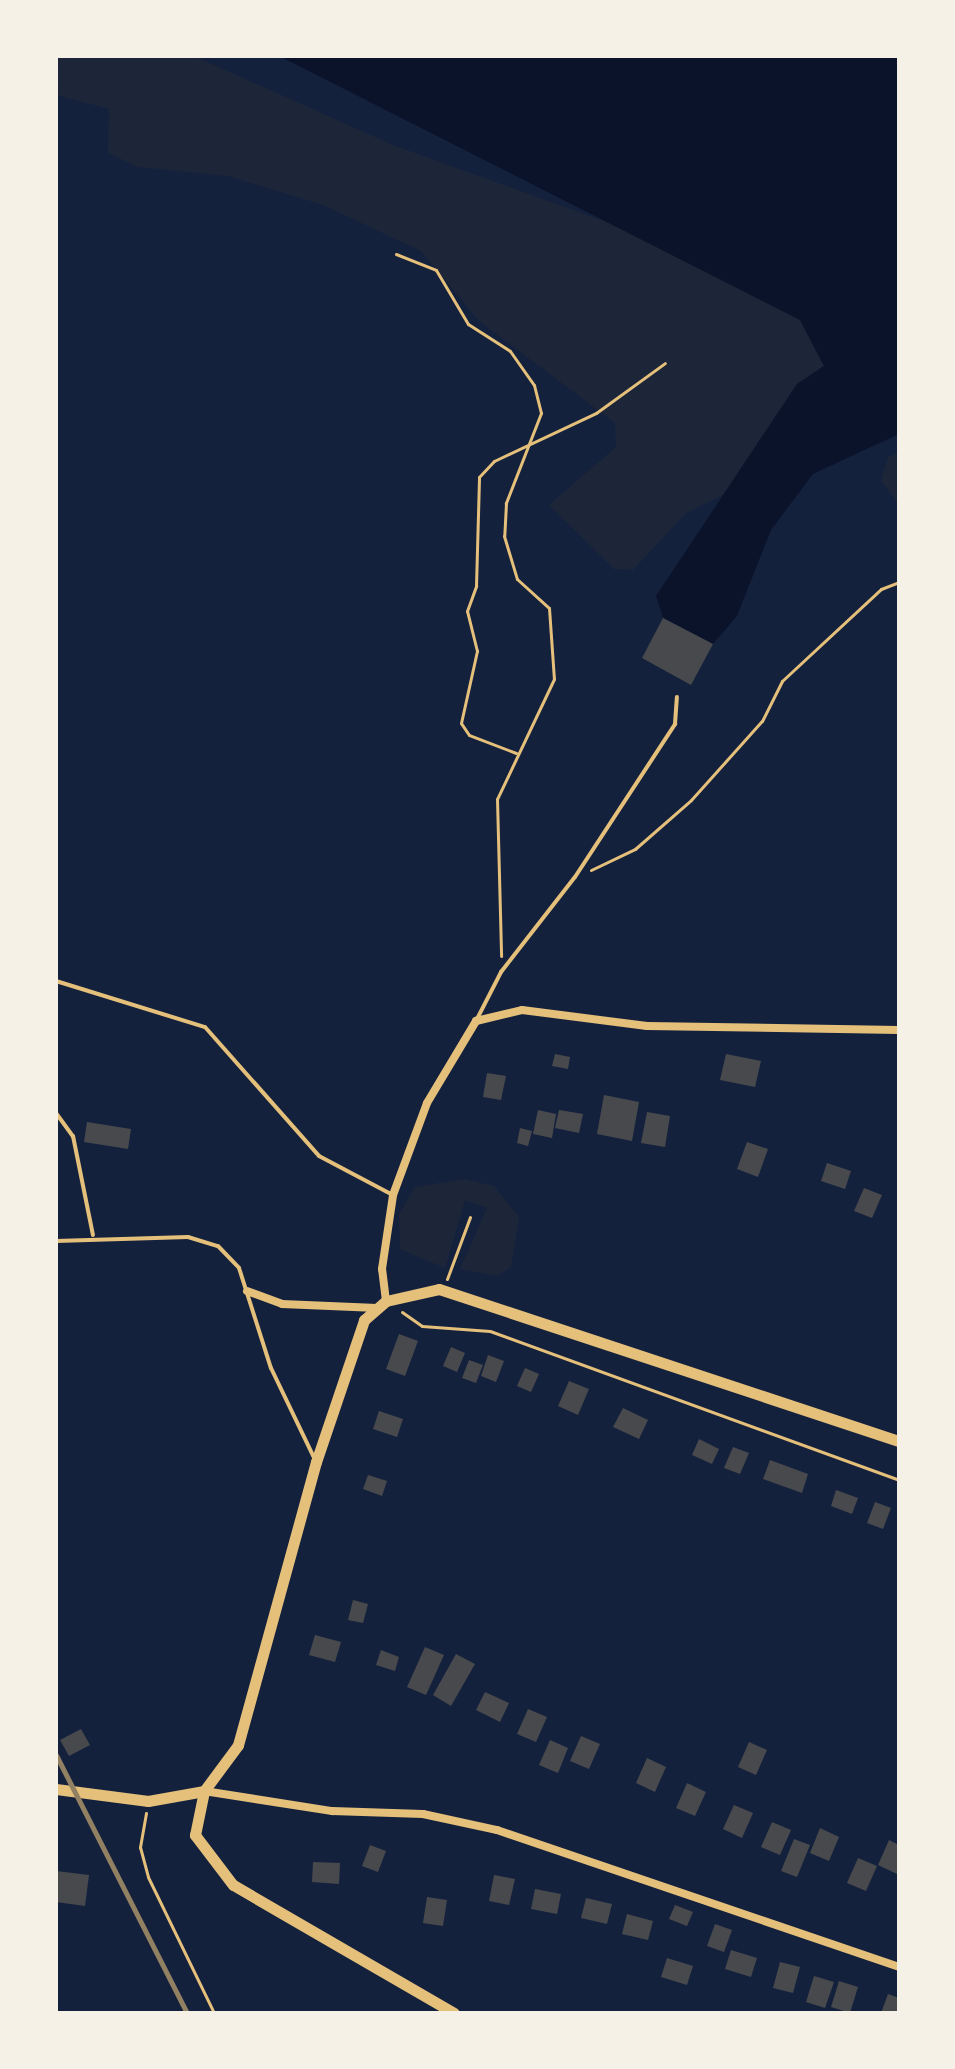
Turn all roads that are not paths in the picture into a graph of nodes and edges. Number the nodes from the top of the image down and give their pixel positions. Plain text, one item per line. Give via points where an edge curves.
1 (677, 697) dead end
2 (56, 981) edge
3 (476, 1021) junction
4 (899, 1030) edge
5 (56, 1113) edge
6 (393, 1195) junction
7 (93, 1235) junction
8 (56, 1241) edge
9 (247, 1291) junction
10 (381, 1305) junction
11 (899, 1441) edge
12 (316, 1462) junction
13 (56, 1789) edge
14 (204, 1791) junction
15 (899, 1967) edge
16 (454, 2013) edge

1 - 3 lane via 675,724 575,877 501,972
2 - 6 lane via 205,1027 319,1156
3 - 4 street via 522,1010 647,1026
3 - 6 street via 427,1103
5 - 7 lane via 73,1136
6 - 10 street
7 - 8 lane
7 - 9 lane via 188,1237 218,1246 239,1268
9 - 10 street via 282,1304
9 - 12 lane via 271,1368
10 - 11 street via 443,1290
10 - 12 street via 356,1336
12 - 14 street via 238,1745
13 - 14 street via 148,1801
14 - 15 street via 332,1811 423,1814 497,1830
14 - 16 street via 195,1835 233,1885

